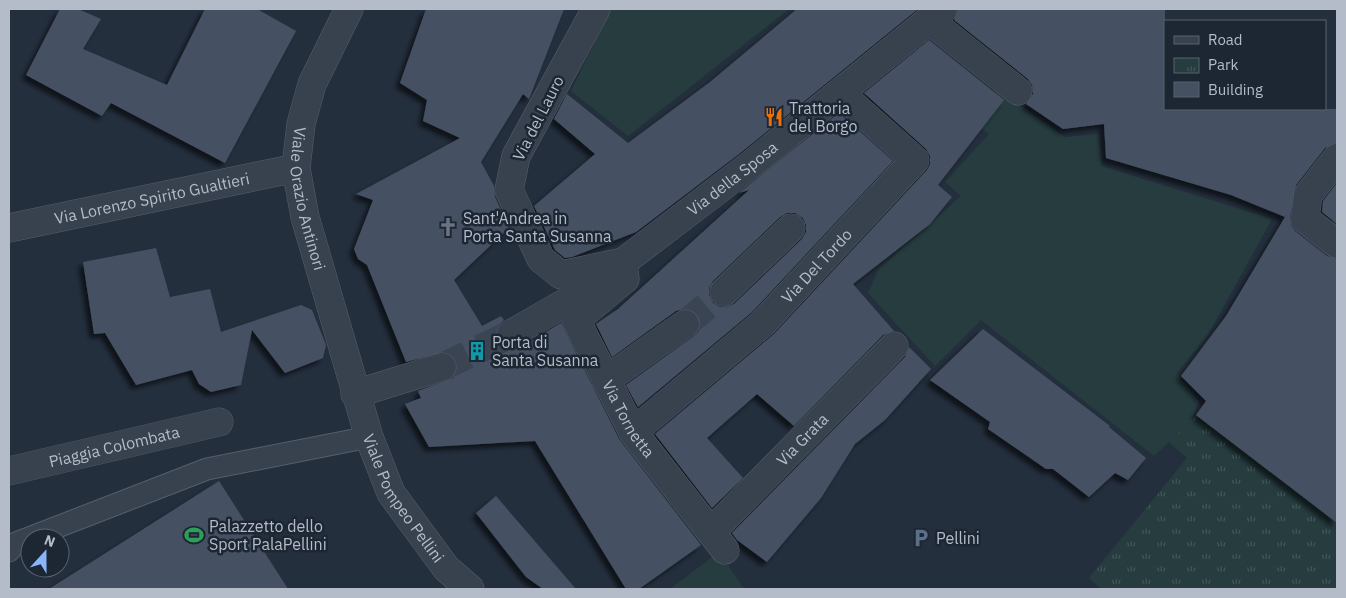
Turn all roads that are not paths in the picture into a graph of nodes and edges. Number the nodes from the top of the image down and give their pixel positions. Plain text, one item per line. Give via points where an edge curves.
1 (349, 9) edge
2 (596, 9) edge
3 (936, 15) edge
4 (1018, 91) dead end
5 (840, 92) junction
6 (1337, 158) edge
7 (296, 168) junction
8 (9, 228) edge
9 (791, 228) dead end
10 (1337, 244) edge
11 (623, 262) junction
12 (724, 292) tunnel mouth
13 (686, 324) tunnel mouth
14 (511, 334) tunnel mouth
15 (894, 346) dead end
16 (442, 367) tunnel mouth
17 (606, 380) junction
18 (355, 394) junction
19 (219, 422) dead end
20 (633, 432) junction
21 (369, 437) junction
22 (9, 471) edge
23 (718, 541) joint
24 (9, 551) edge
25 (470, 589) edge

1 - 7 street, Viale Orazio Antinori via 312,84 301,124
2 - 11 street, Via del Lauro via 516,156 510,190 541,259 560,275
3 - 4 street
3 - 5 street, Via della Sposa
5 - 11 street, Via della Sposa
5 - 20 street, Via Del Tordo via 915,160 763,323
6 - 10 street via 1308,195 1305,219
7 - 8 street, Via Lorenzo Spirito Gualtieri
7 - 18 street, Viale Orazio Antinori via 304,217
9 - 12 street
11 - 14 street, Via della Sposa via 584,292
11 - 17 street, Via Tornetta via 625,279 576,320
13 - 17 street
15 - 23 street, Via Grata
16 - 18 street
17 - 20 street, Via Tornetta
18 - 21 street, Viale Pompeo Pellini
19 - 22 street, Piaggia Colombata
20 - 23 street, Via Tornetta
21 - 24 lane via 207,469 16,543
21 - 25 street, Viale Pompeo Pellini via 390,493 446,568

